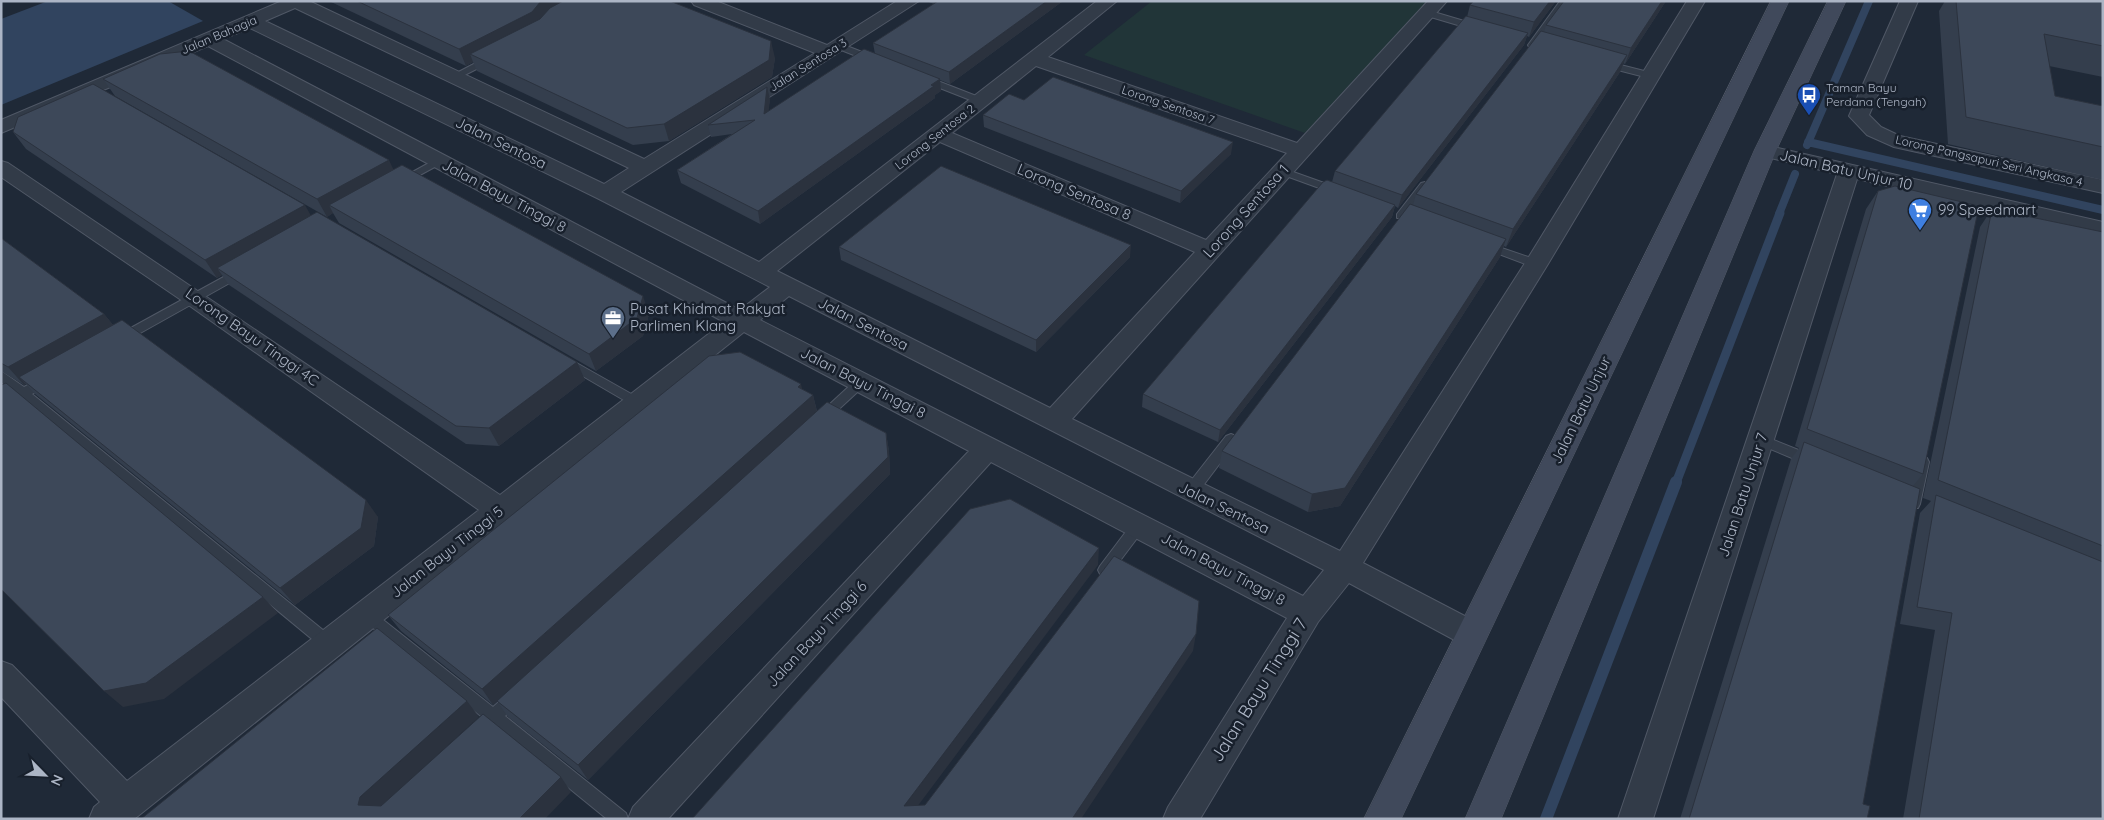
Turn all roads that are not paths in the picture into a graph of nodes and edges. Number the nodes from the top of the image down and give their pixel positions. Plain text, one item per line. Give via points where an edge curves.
1 (700, 1) edge
2 (910, 1) edge
3 (1108, 1) edge
4 (1564, 1) edge
5 (1696, 1) edge
6 (1780, 1) edge
7 (1837, 1) edge
8 (1909, 1) edge
9 (297, 2) edge
10 (1432, 7) edge
11 (252, 22) junction
12 (1489, 31) edge
13 (210, 39) junction
14 (1532, 46) edge
15 (834, 49) junction
16 (498, 55) edge
17 (1034, 59) junction
18 (1591, 60) edge
19 (884, 63) edge
20 (1649, 76) junction
21 (454, 77) junction
22 (919, 77) edge
23 (92, 88) junction
24 (109, 97) edge
25 (982, 101) junction
26 (1, 127) edge
27 (938, 134) junction
28 (1301, 151) junction
29 (1765, 151) junction
30 (438, 161) junction
31 (1, 167) edge
32 (645, 168) junction
33 (1282, 171) junction
34 (1850, 171) junction
35 (1432, 176) edge
36 (396, 185) edge
37 (2103, 187) edge
38 (605, 193) junction
39 (1347, 194) edge
40 (1401, 216) edge
41 (2103, 229) edge
42 (1474, 241) edge
43 (1210, 250) junction
44 (1536, 264) junction
45 (253, 265) edge
46 (761, 272) junction
47 (788, 285) junction
48 (195, 298) junction
49 (742, 321) junction
50 (109, 346) edge
51 (552, 353) edge
52 (58, 374) edge
53 (1, 375) edge
54 (861, 382) junction
55 (23, 394) junction
56 (638, 403) junction
57 (1, 406) edge
58 (1054, 421) junction
59 (1239, 428) edge
60 (810, 429) edge
61 (1761, 440) junction
62 (1926, 444) edge
63 (988, 448) junction
64 (1824, 466) edge
65 (1191, 491) junction
66 (500, 510) junction
67 (1910, 522) edge
68 (1139, 525) junction
69 (1345, 567) junction
70 (1097, 581) edge
71 (1306, 612) junction
72 (366, 616) junction
73 (1471, 634) junction
74 (329, 644) junction
75 (1, 675) edge
76 (524, 689) edge
77 (494, 716) junction
78 (466, 742) edge
79 (116, 811) edge
80 (620, 819) edge
81 (645, 819) edge
82 (1180, 819) edge
83 (1382, 819) edge
84 (1483, 819) edge
85 (1635, 819) edge

1 - 15 street
2 - 15 street, Jalan Sentosa 3
3 - 17 street, Lorong Sentosa 2
4 - 14 lane
5 - 20 street
6 - 73 main road, Jalan Batu Unjur
7 - 29 main road
8 - 37 street, Lorong Pangsapuri Seri Angkasa 4 via 1859,116 1874,131 1894,141
9 - 11 street, Jalan Bahagia
9 - 21 street
10 - 12 lane
10 - 28 street, Lorong Sentosa 1
11 - 13 street, Jalan Bahagia
11 - 38 street, Jalan Sentosa
13 - 23 street, Jalan Bahagia
13 - 30 street, Jalan Bayu Tinggi 8
15 - 19 lane
15 - 32 street, Jalan Sentosa 3
16 - 21 lane
17 - 25 street, Lorong Sentosa 2
17 - 28 street, Lorong Sentosa 7
18 - 20 lane
20 - 44 street
21 - 32 street
22 - 25 lane
23 - 24 lane
23 - 26 street, Jalan Bahagia
25 - 27 street, Lorong Sentosa 2
27 - 43 street, Lorong Sentosa 8
27 - 46 street, Lorong Sentosa 2
28 - 33 street, Lorong Sentosa 1
29 - 34 street, Jalan Batu Unjur 10
29 - 84 main road
30 - 36 lane
30 - 49 street, Jalan Bayu Tinggi 8
31 - 48 street, Lorong Bayu Tinggi 4C
32 - 38 street, Jalan Sentosa 3
33 - 39 lane
33 - 43 street, Lorong Sentosa 1
34 - 41 street, Jalan Batu Unjur 10 via 1977,206
34 - 61 street, Jalan Batu Unjur 7
35 - 40 lane
38 - 46 street, Jalan Sentosa
42 - 44 lane
43 - 58 street, Lorong Sentosa 1
44 - 69 street
45 - 48 lane
46 - 47 street, Jalan Sentosa
47 - 49 street, Jalan Bayu Tinggi 5
47 - 58 street, Jalan Sentosa
48 - 50 lane
48 - 66 street, Lorong Bayu Tinggi 4C
49 - 54 street, Jalan Bayu Tinggi 8
49 - 56 street, Jalan Bayu Tinggi 5
51 - 56 lane
52 - 55 lane
53 - 55 lane
54 - 60 lane
54 - 63 street, Jalan Bayu Tinggi 8
55 - 57 lane
55 - 74 lane
56 - 66 street, Jalan Bayu Tinggi 5
58 - 65 street, Jalan Sentosa
59 - 65 lane
61 - 64 lane
61 - 85 street, Jalan Batu Unjur 7
62 - 67 lane
63 - 68 street, Jalan Bayu Tinggi 8
63 - 81 street, Jalan Bayu Tinggi 6
65 - 69 street, Jalan Sentosa
66 - 72 street, Jalan Bayu Tinggi 5
68 - 70 lane
68 - 71 street, Jalan Bayu Tinggi 8
69 - 71 street, Jalan Bayu Tinggi 7
69 - 73 street, Jalan Sentosa
71 - 82 street, Jalan Bayu Tinggi 7
72 - 74 street, Jalan Bayu Tinggi 5
72 - 77 lane
73 - 83 main road, Jalan Batu Unjur
74 - 79 street, Jalan Bayu Tinggi 5
75 - 79 street
76 - 77 lane
77 - 78 lane
77 - 80 lane

